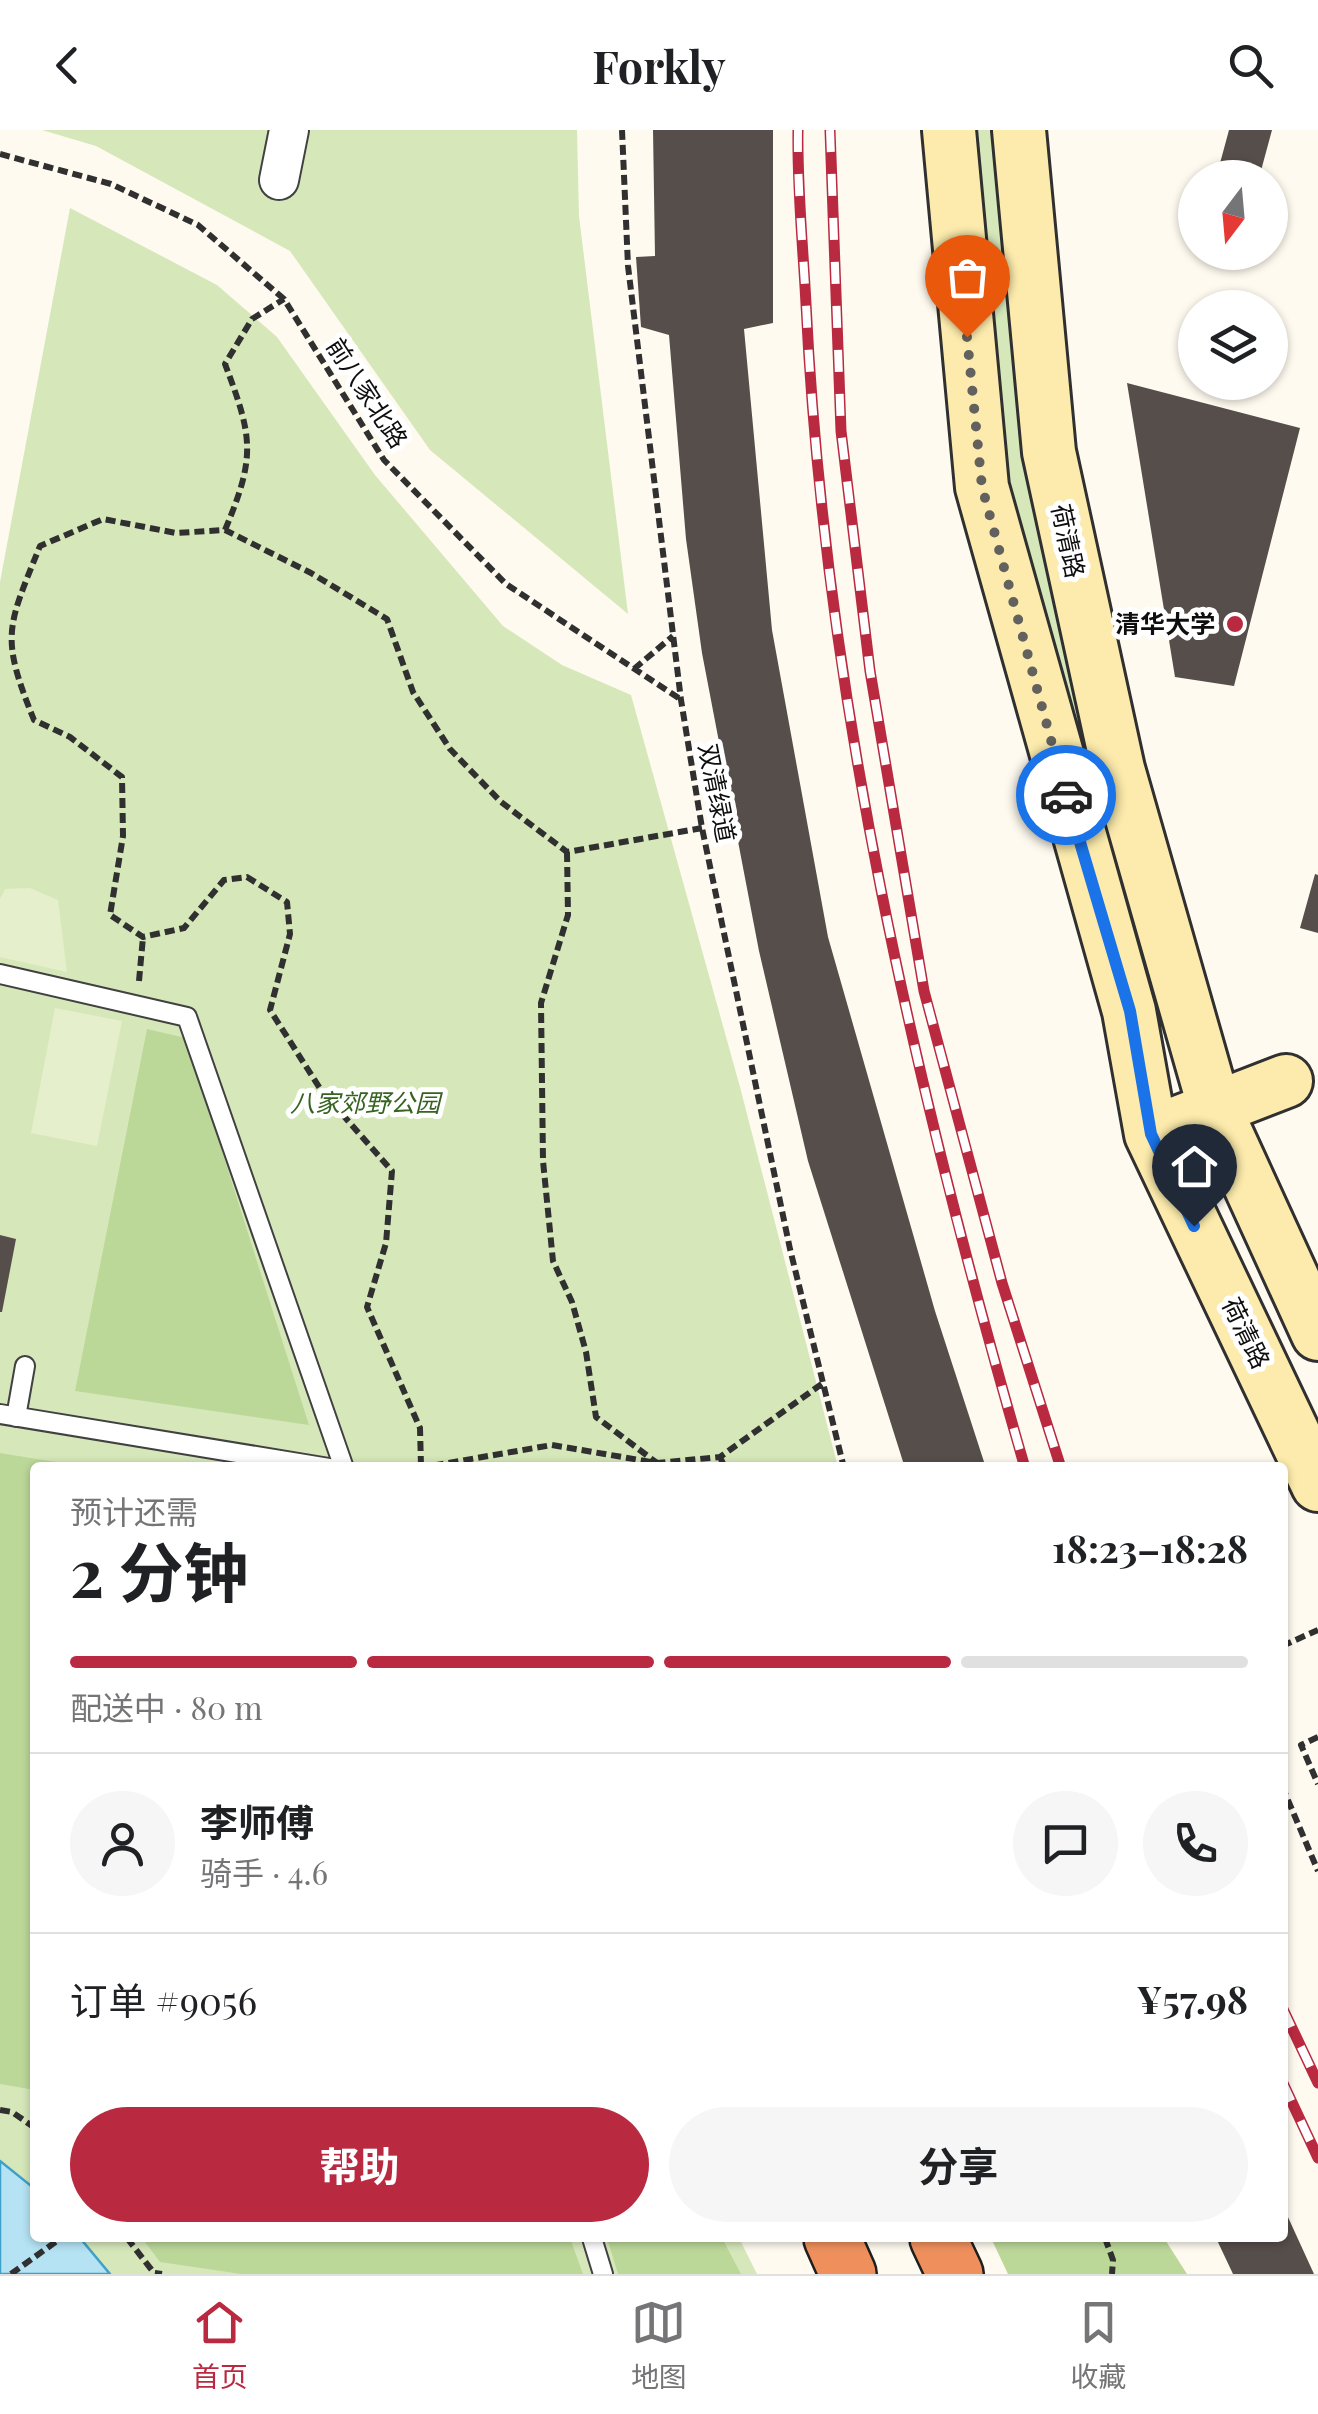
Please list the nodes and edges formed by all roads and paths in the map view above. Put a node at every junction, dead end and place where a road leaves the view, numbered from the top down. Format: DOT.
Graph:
graph roads {
  1 [pos="289,130"];
  2 [pos="622,130"];
  3 [pos="949,130"];
  4 [pos="1019,130"];
  5 [pos="0,154"];
  6 [pos="278,180"];
  7 [pos="284,299"];
  8 [pos="225,530"];
  9 [pos="673,636"];
  10 [pos="634,669"];
  11 [pos="680,700"];
  12 [pos="702,828"];
  13 [pos="566,852"];
  14 [pos="143,937"];
  15 [pos="0,974"];
  16 [pos="134,1004"];
  17 [pos="1302,1084"];
  18 [pos="1214,1109"];
  19 [pos="1151,1134"];
  20 [pos="1318,1334"];
  21 [pos="24,1366"];
  22 [pos="823,1382"];
  23 [pos="8,1415"];
  24 [pos="720,1457"];
  25 [pos="294,1462"];
  26 [pos="342,1462"];
  27 [pos="420,1462"];
  28 [pos="445,1462"];
  29 [pos="646,1462"];
  30 [pos="654,1462"];
  31 [pos="675,1462"];
  32 [pos="722,1462"];
  33 [pos="843,1462"];
  34 [pos="1318,1485"];
  35 [pos="1318,1630"];
  36 [pos="1288,1643"];
  37 [pos="1318,1737"];
  38 [pos="1318,1784"];
  39 [pos="1288,1800"];
  40 [pos="1318,1871"];
  41 [pos="0,2110"];
  42 [pos="30,2125"];
  43 [pos="55,2242"];
  44 [pos="130,2242"];
  45 [pos="593,2242"];
  46 [pos="834,2242"];
  47 [pos="940,2242"];
  48 [pos="1106,2242"];
  49 [pos="11,2274"];
  50 [pos="162,2274"];
  51 [pos="603,2274"];
  52 [pos="848,2274"];
  53 [pos="955,2274"];
  54 [pos="1112,2274"];
  1 -- 6 [label="street"];
  2 -- 9 [label="path, 双清绿道"];
  3 -- 19 [label="main road, 荷清路"];
  4 -- 18 [label="main road, 荷清路"];
  5 -- 7 [label="path, 前八家北路"];
  7 -- 8 [label="path"];
  7 -- 10 [label="path, 前八家北路"];
  8 -- 13 [label="path"];
  8 -- 14 [label="path"];
  9 -- 10 [label="path"];
  9 -- 11 [label="path, 双清绿道"];
  10 -- 11 [label="path, 前八家北路"];
  11 -- 12 [label="path, 双清绿道"];
  12 -- 13 [label="path"];
  12 -- 22 [label="path, 双清绿道"];
  13 -- 30 [label="path"];
  14 -- 16 [label="path"];
  14 -- 27 [label="path"];
  15 -- 16 [label="lane"];
  16 -- 26 [label="lane"];
  17 -- 18 [label="main road"];
  18 -- 19 [label="main road"];
  18 -- 20 [label="main road, 荷清路"];
  19 -- 34 [label="main road, 荷清路"];
  21 -- 23 [label="lane"];
  22 -- 24 [label="path"];
  22 -- 33 [label="path, 双清绿道"];
  23 -- 25 [label="lane"];
  24 -- 31 [label="path"];
  24 -- 32 [label="path"];
  28 -- 29 [label="path"];
  35 -- 36 [label="path"];
  37 -- 38 [label="path"];
  39 -- 40 [label="path"];
  41 -- 42 [label="path"];
  43 -- 49 [label="path"];
  44 -- 50 [label="path"];
  45 -- 51 [label="lane"];
  46 -- 52 [label="highway"];
  47 -- 53 [label="highway"];
  48 -- 54 [label="path"];
}
